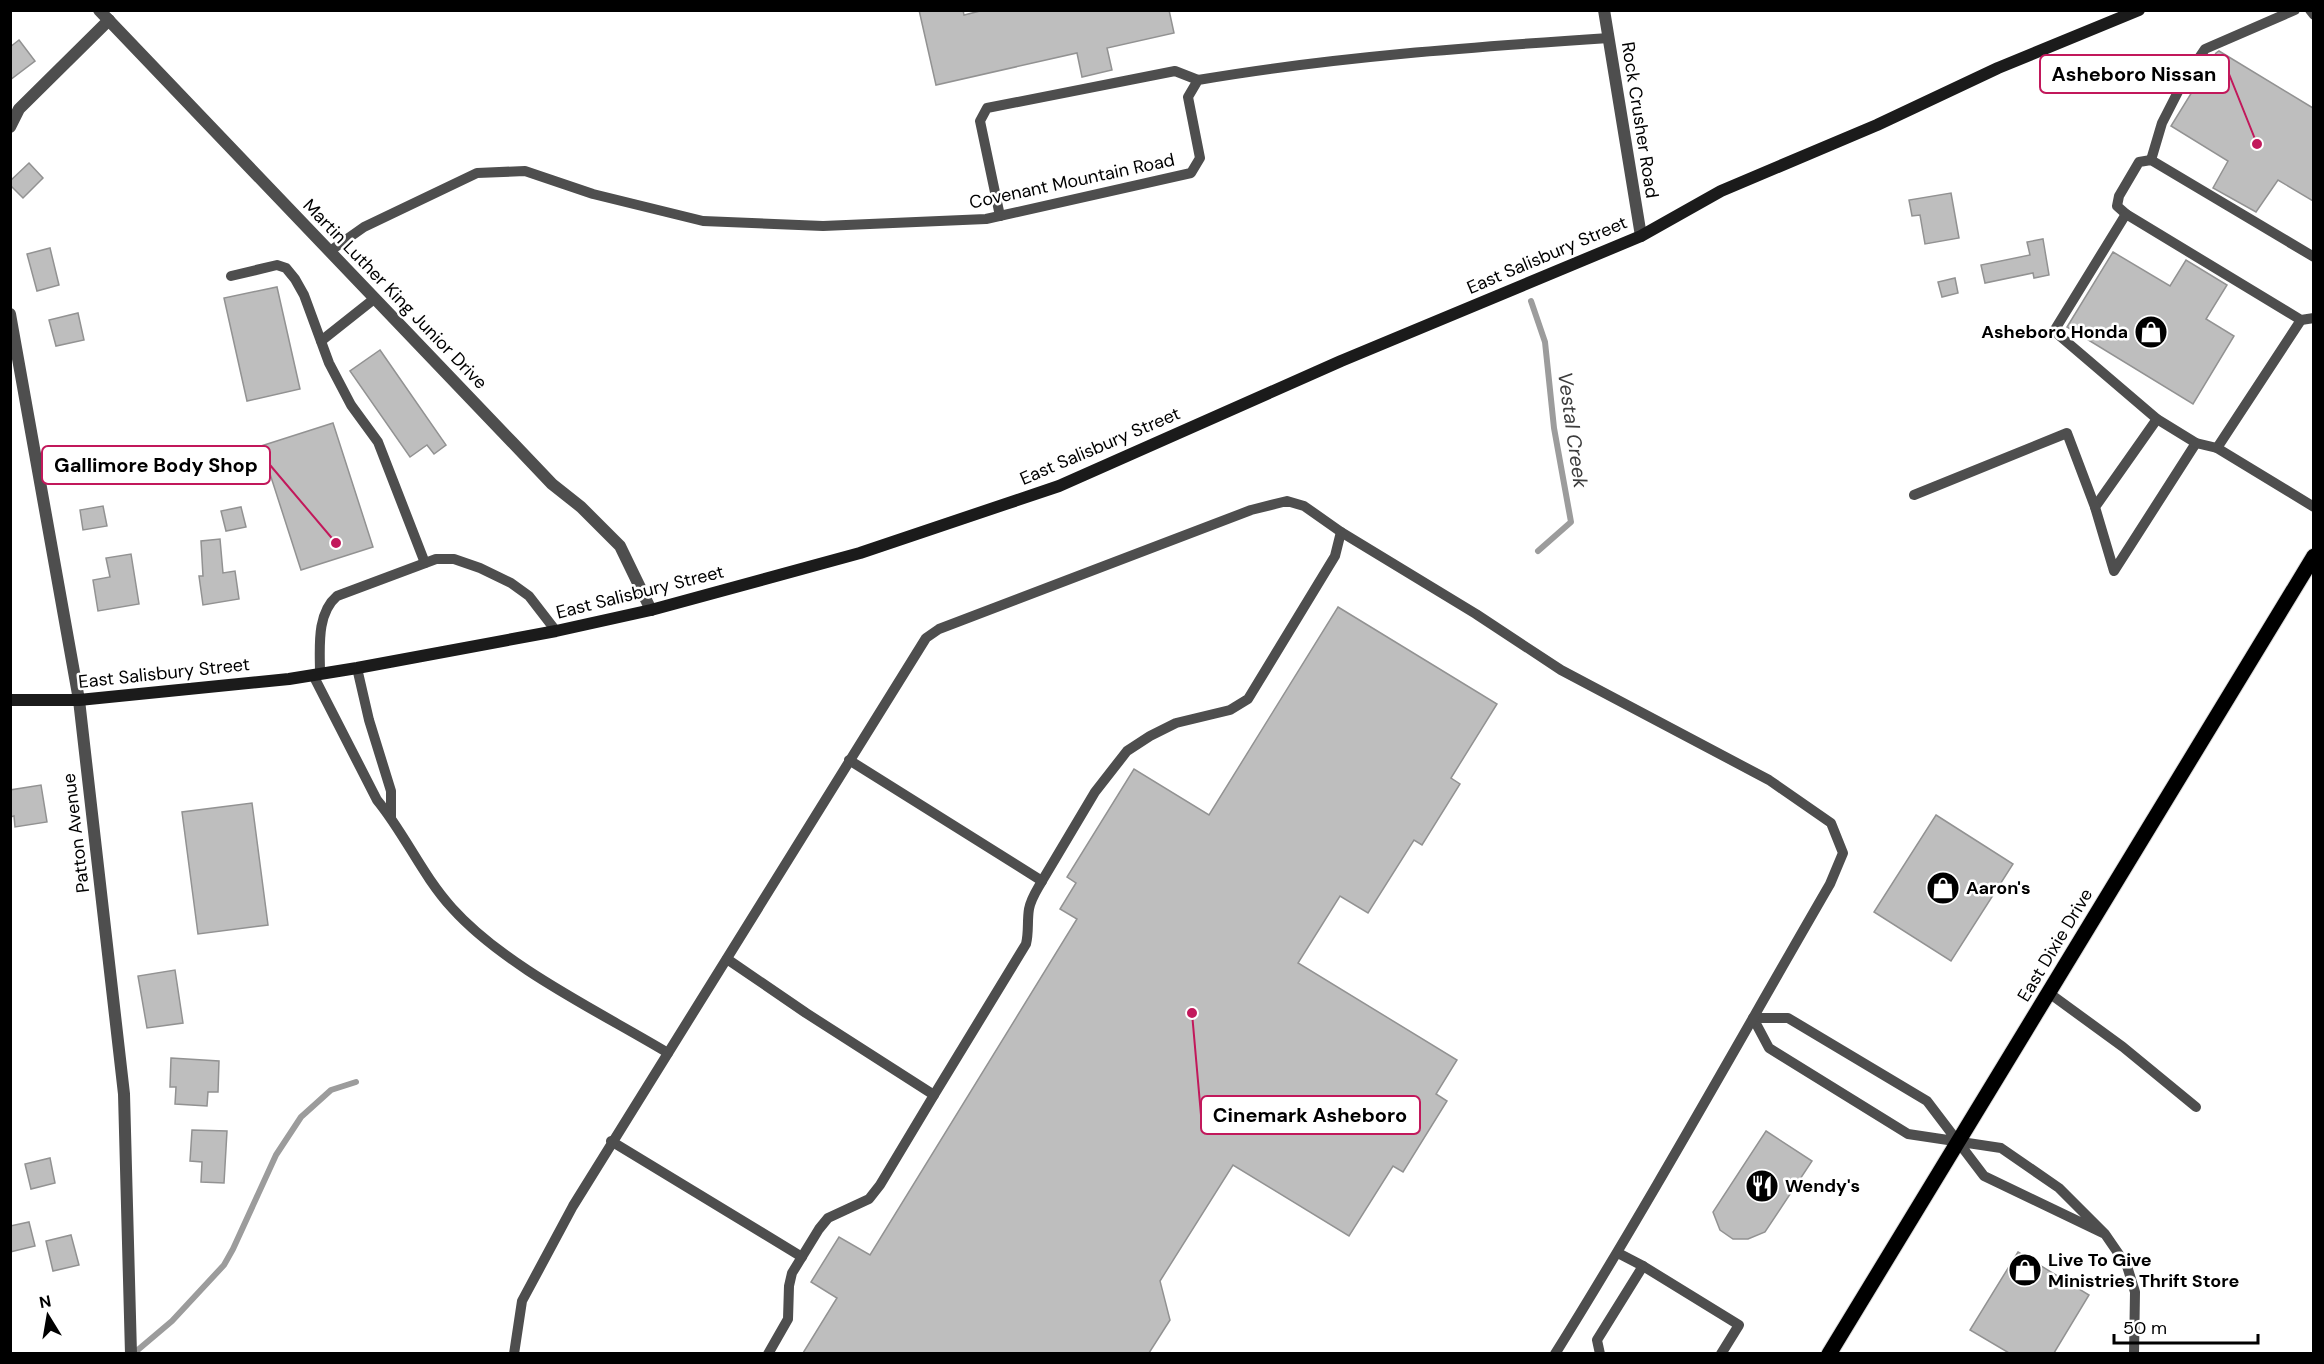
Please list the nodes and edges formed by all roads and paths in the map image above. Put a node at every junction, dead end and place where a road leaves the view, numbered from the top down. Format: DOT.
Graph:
graph roads {
  1 [pos="99,10"];
  2 [pos="1604,10"];
  3 [pos="2139,10"];
  4 [pos="2295,10"];
  5 [pos="2310,10"];
  6 [pos="2313,15"];
  7 [pos="109,20"];
  8 [pos="1609,38"];
  9 [pos="1198,80"];
  10 [pos="10,128"];
  11 [pos="2151,160"];
  12 [pos="2126,213"];
  13 [pos="999,216"];
  14 [pos="1641,236"];
  15 [pos="330,251"];
  16 [pos="2313,257"];
  17 [pos="231,276"];
  18 [pos="374,299"];
  19 [pos="10,314"];
  20 [pos="2313,318"];
  21 [pos="2301,320"];
  22 [pos="321,341"];
  23 [pos="2157,419"];
  24 [pos="2196,443"];
  25 [pos="2217,448"];
  26 [pos="1914,495"];
  27 [pos="2095,507"];
  28 [pos="2313,507"];
  29 [pos="1341,532"];
  30 [pos="2313,556"];
  31 [pos="425,563"];
  32 [pos="651,610"];
  33 [pos="556,631"];
  34 [pos="357,668"];
  35 [pos="316,674"];
  36 [pos="10,700"];
  37 [pos="79,700"];
  38 [pos="849,760"];
  39 [pos="391,817"];
  40 [pos="1042,881"];
  41 [pos="727,959"];
  42 [pos="2049,993"];
  43 [pos="1753,1018"];
  44 [pos="668,1053"];
  45 [pos="934,1095"];
  46 [pos="2196,1107"];
  47 [pos="611,1141"];
  48 [pos="1958,1142"];
  49 [pos="2105,1234"];
  50 [pos="1618,1253"];
  51 [pos="802,1257"];
  52 [pos="1644,1266"];
  53 [pos="1560,1352"];
  54 [pos="131,1353"];
  55 [pos="514,1353"];
  56 [pos="768,1353"];
  57 [pos="1600,1353"];
  58 [pos="1721,1353"];
  59 [pos="1829,1353"];
  60 [pos="2134,1353"];
  1 -- 7 [label="street, Martin Luther King Junior Drive"];
  2 -- 8 [label="street, Rock Crusher Road"];
  3 -- 14 [label="main road, East Salisbury Street"];
  4 -- 11 [label="lane"];
  5 -- 6 [label="lane"];
  7 -- 10 [label="street"];
  7 -- 15 [label="street, Martin Luther King Junior Drive"];
  8 -- 9 [label="lane"];
  8 -- 14 [label="street, Rock Crusher Road"];
  9 -- 13 [label="lane, Covenant Mountain Road"];
  9 -- 13 [label="lane"];
  11 -- 12 [label="lane"];
  11 -- 16 [label="lane"];
  12 -- 21 [label="lane"];
  12 -- 23 [label="lane"];
  13 -- 15 [label="lane, Covenant Mountain Road"];
  14 -- 32 [label="main road, East Salisbury Street"];
  15 -- 18 [label="street, Martin Luther King Junior Drive"];
  17 -- 22 [label="lane"];
  18 -- 22 [label="lane"];
  18 -- 32 [label="street, Martin Luther King Junior Drive"];
  19 -- 37 [label="street, Patton Avenue"];
  20 -- 21 [label="lane"];
  21 -- 25 [label="lane"];
  22 -- 31 [label="lane"];
  23 -- 24 [label="lane"];
  23 -- 27 [label="lane"];
  24 -- 25 [label="lane"];
  24 -- 27 [label="lane"];
  25 -- 28 [label="lane"];
  26 -- 27 [label="lane"];
  29 -- 38 [label="lane"];
  29 -- 40 [label="lane"];
  29 -- 43 [label="lane"];
  30 -- 42 [label="main road, East Dixie Drive"];
  31 -- 33 [label="lane"];
  31 -- 35 [label="lane"];
  32 -- 33 [label="main road, East Salisbury Street"];
  33 -- 34 [label="main road, East Salisbury Street"];
  34 -- 35 [label="main road, East Salisbury Street"];
  34 -- 39 [label="lane"];
  35 -- 37 [label="main road, East Salisbury Street"];
  35 -- 39 [label="lane"];
  36 -- 37 [label="main road, East Salisbury Street"];
  37 -- 54 [label="street, Patton Avenue"];
  38 -- 40 [label="lane"];
  38 -- 41 [label="lane"];
  39 -- 44 [label="lane"];
  40 -- 45 [label="lane"];
  41 -- 44 [label="lane"];
  41 -- 45 [label="lane"];
  42 -- 46 [label="lane"];
  42 -- 48 [label="main road, East Dixie Drive"];
  43 -- 48 [label="lane"];
  43 -- 48 [label="lane"];
  43 -- 50 [label="lane"];
  44 -- 47 [label="lane"];
  45 -- 51 [label="lane"];
  47 -- 51 [label="lane"];
  47 -- 55 [label="lane"];
  48 -- 49 [label="lane"];
  48 -- 49 [label="lane"];
  48 -- 59 [label="main road, East Dixie Drive"];
  49 -- 60 [label="lane"];
  50 -- 52 [label="lane"];
  50 -- 53 [label="lane"];
  51 -- 56 [label="lane"];
  52 -- 57 [label="lane"];
  52 -- 58 [label="lane"];
}
